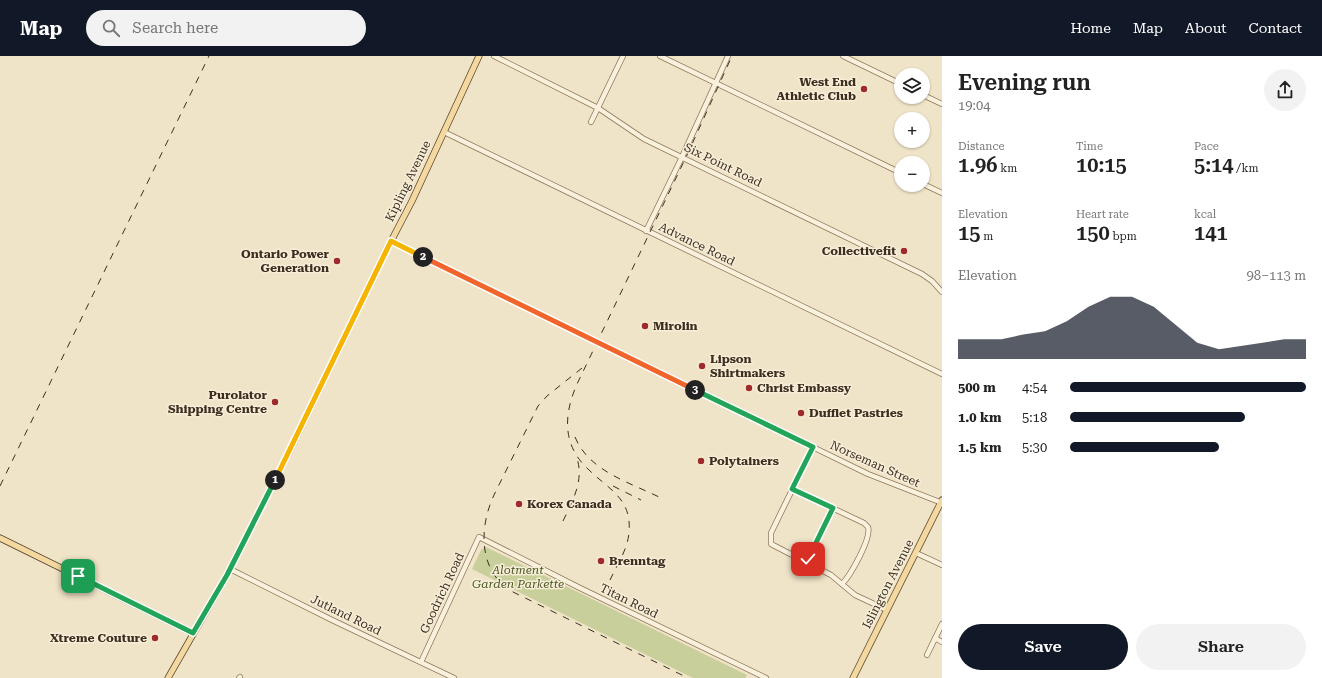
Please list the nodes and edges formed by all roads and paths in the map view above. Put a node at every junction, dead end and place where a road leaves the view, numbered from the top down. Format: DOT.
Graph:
graph roads {
  1 [pos="479,56"];
  2 [pos="494,56"];
  3 [pos="623,56"];
  4 [pos="660,56"];
  5 [pos="728,56"];
  6 [pos="842,56"];
  7 [pos="894,81"];
  8 [pos="715,84"];
  9 [pos="930,98"];
  10 [pos="942,104"];
  11 [pos="598,108"];
  12 [pos="591,122"];
  13 [pos="444,132"];
  14 [pos="682,157"];
  15 [pos="894,170"];
  16 [pos="930,187"];
  17 [pos="942,193"];
  18 [pos="646,231"];
  19 [pos="391,241"];
  20 [pos="942,292"];
  21 [pos="942,374"];
  22 [pos="813,447"];
  23 [pos="792,489"];
  24 [pos="942,502"];
  25 [pos="833,508"];
  26 [pos="0,538"];
  27 [pos="484,540"];
  28 [pos="916,552"];
  29 [pos="806,563"];
  30 [pos="942,565"];
  31 [pos="230,569"];
  32 [pos="842,584"];
  33 [pos="887,610"];
  34 [pos="942,624"];
  35 [pos="193,633"];
  36 [pos="935,638"];
  37 [pos="942,642"];
  38 [pos="927,654"];
  39 [pos="421,662"];
  40 [pos="168,678"];
  41 [pos="454,678"];
  42 [pos="766,678"];
  43 [pos="853,678"];
  1 -- 13 [label="main road, Kipling Avenue"];
  2 -- 11 [label="street, Six Point Road"];
  3 -- 11 [label="street"];
  4 -- 8 [label="street"];
  5 -- 8 [label="street"];
  6 -- 7 [label="street"];
  8 -- 14 [label="street"];
  8 -- 15 [label="street"];
  9 -- 10 [label="street"];
  11 -- 12 [label="street"];
  11 -- 14 [label="street, Six Point Road"];
  13 -- 18 [label="street, Advance Road"];
  13 -- 19 [label="main road, Kipling Avenue"];
  14 -- 18 [label="street"];
  14 -- 20 [label="street, Six Point Road"];
  16 -- 17 [label="street"];
  18 -- 21 [label="street, Advance Road"];
  19 -- 22 [label="street, Norseman Street"];
  19 -- 31 [label="main road, Kipling Avenue"];
  22 -- 23 [label="street"];
  22 -- 24 [label="street, Norseman Street"];
  23 -- 25 [label="street"];
  23 -- 29 [label="street"];
  24 -- 28 [label="main road, Islington Avenue"];
  25 -- 29 [label="street"];
  25 -- 32 [label="street"];
  26 -- 35 [label="main road"];
  27 -- 39 [label="street, Goodrich Road"];
  27 -- 42 [label="street, Titan Road"];
  28 -- 30 [label="street"];
  28 -- 33 [label="main road, Islington Avenue"];
  29 -- 32 [label="street"];
  31 -- 35 [label="main road, Kipling Avenue"];
  31 -- 39 [label="street, Jutland Road"];
  32 -- 33 [label="street"];
  33 -- 43 [label="main road, Islington Avenue"];
  34 -- 36 [label="street"];
  35 -- 40 [label="main road, Kipling Avenue"];
  36 -- 37 [label="street"];
  36 -- 38 [label="street"];
  39 -- 41 [label="street, Jutland Road"];
}
